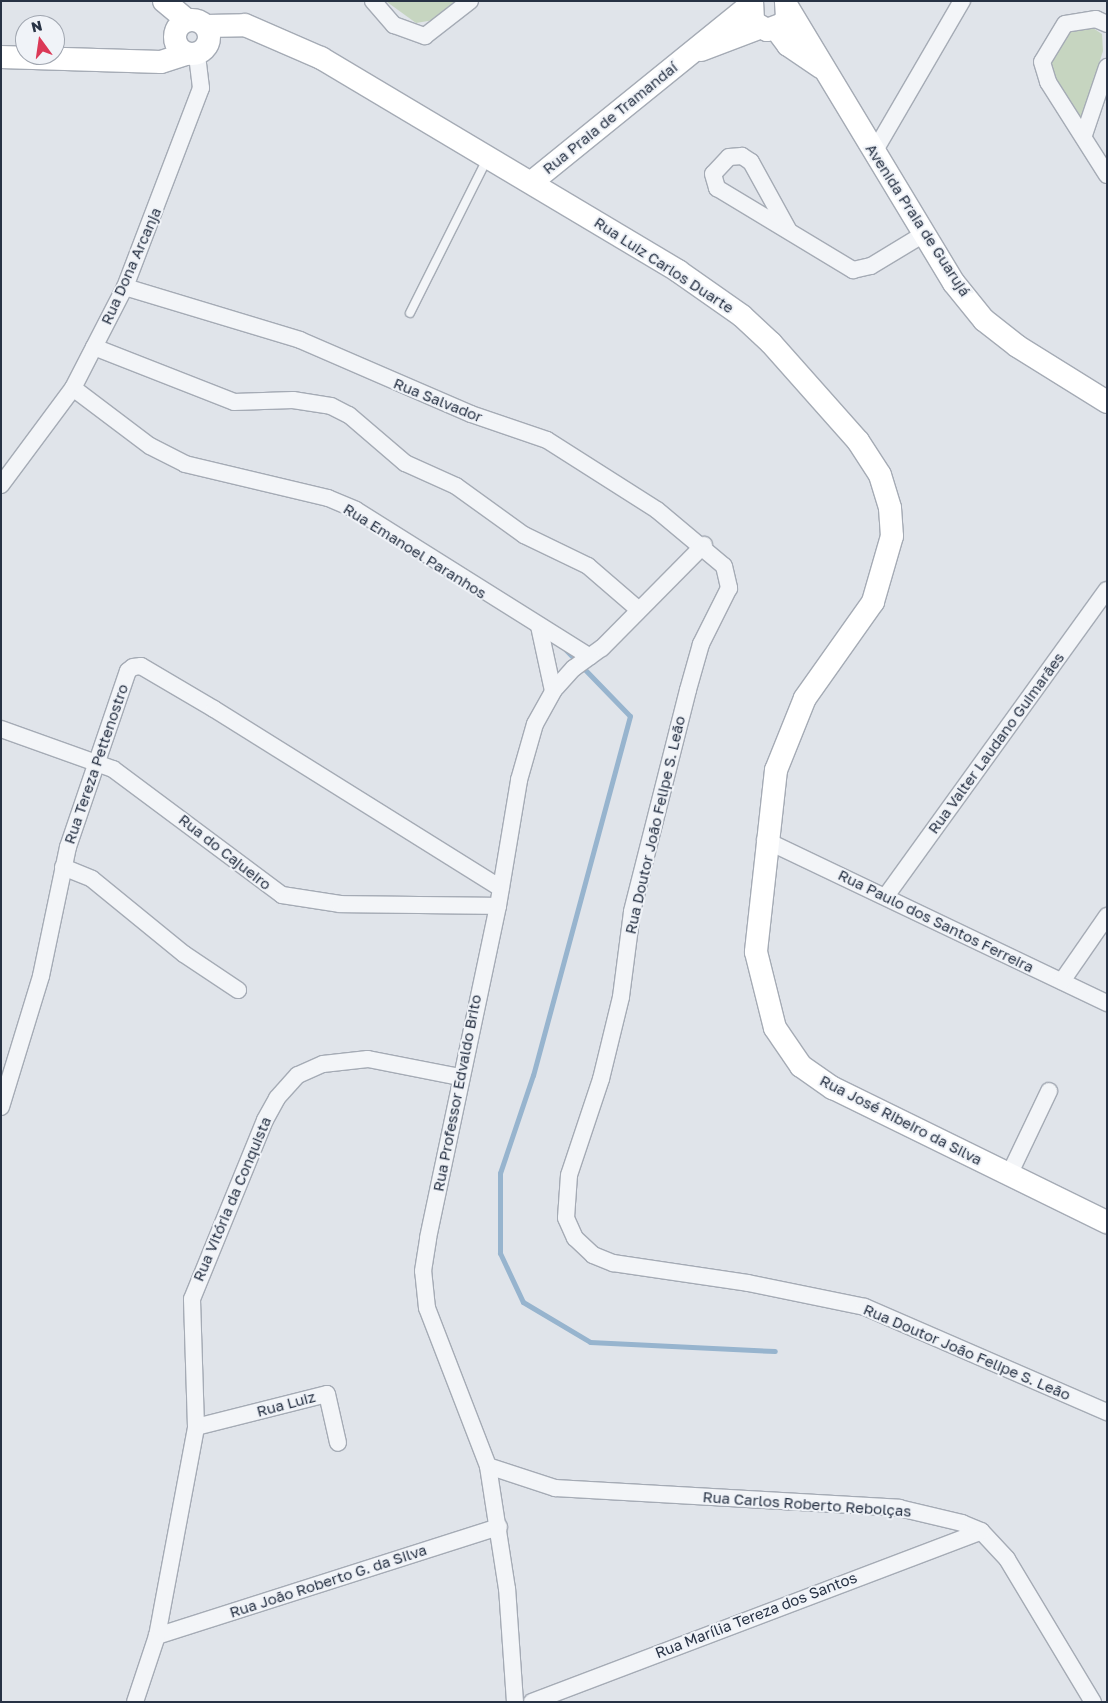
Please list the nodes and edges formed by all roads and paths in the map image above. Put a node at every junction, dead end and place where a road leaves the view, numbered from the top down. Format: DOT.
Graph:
graph roads {
  1 [pos="164,1"];
  2 [pos="373,1"];
  3 [pos="470,1"];
  4 [pos="962,1"];
  5 [pos="751,3"];
  6 [pos="787,5"];
  7 [pos="1107,24"];
  8 [pos="189,27"];
  9 [pos="767,29"];
  10 [pos="192,54"];
  11 [pos="686,56"];
  12 [pos="1,57"];
  13 [pos="136,60"];
  14 [pos="1107,67"];
  15 [pos="824,69"];
  16 [pos="1084,135"];
  17 [pos="874,152"];
  18 [pos="489,155"];
  19 [pos="1107,175"];
  20 [pos="533,181"];
  21 [pos="789,231"];
  22 [pos="924,234"];
  23 [pos="125,287"];
  24 [pos="410,313"];
  25 [pos="94,347"];
  26 [pos="73,388"];
  27 [pos="1105,396"];
  28 [pos="1,485"];
  29 [pos="704,545"];
  30 [pos="724,566"];
  31 [pos="1107,590"];
  32 [pos="639,610"];
  33 [pos="538,626"];
  34 [pos="590,657"];
  35 [pos="553,691"];
  36 [pos="1,729"];
  37 [pos="95,761"];
  38 [pos="765,840"];
  39 [pos="63,867"];
  40 [pos="502,888"];
  41 [pos="886,896"];
  42 [pos="498,906"];
  43 [pos="1107,916"];
  44 [pos="1062,982"];
  45 [pos="238,990"];
  46 [pos="1107,1003"];
  47 [pos="460,1077"];
  48 [pos="1049,1091"];
  49 [pos="1,1107"];
  50 [pos="1009,1175"];
  51 [pos="1107,1222"];
  52 [pos="1107,1412"];
  53 [pos="196,1427"];
  54 [pos="338,1443"];
  55 [pos="488,1466"];
  56 [pos="499,1527"];
  57 [pos="981,1531"];
  58 [pos="157,1636"];
  59 [pos="136,1702"];
  60 [pos="515,1702"];
  61 [pos="532,1702"];
  62 [pos="1093,1702"];
  1 -- 8 [label="street"];
  2 -- 3 [label="street"];
  4 -- 17 [label="street"];
  5 -- 9 [label="street, Avenida Praia de Guarujá"];
  5 -- 11 [label="street, Rua Praia de Tramandaí"];
  6 -- 9 [label="street"];
  6 -- 15 [label="street, Avenida Praia de Guarujá"];
  7 -- 16 [label="street"];
  8 -- 10 [label="street"];
  8 -- 10 [label="street"];
  8 -- 13 [label="street"];
  8 -- 18 [label="street, Rua Luiz Carlos Duarte"];
  9 -- 11 [label="street, Rua Praia de Tramandaí"];
  9 -- 15 [label="street, Avenida Praia de Guarujá"];
  10 -- 13 [label="street"];
  10 -- 23 [label="street, Rua Dona Arcanja"];
  11 -- 20 [label="street, Rua Praia de Tramandaí"];
  12 -- 13 [label="street"];
  14 -- 16 [label="street"];
  15 -- 17 [label="street, Avenida Praia de Guarujá"];
  16 -- 19 [label="street"];
  17 -- 22 [label="street, Avenida Praia de Guarujá"];
  18 -- 20 [label="street, Rua Luiz Carlos Duarte"];
  18 -- 24 [label="lane"];
  20 -- 38 [label="street, Rua Luiz Carlos Duarte"];
  21 -- 21 [label="street"];
  21 -- 22 [label="street"];
  22 -- 27 [label="street, Avenida Praia de Guarujá"];
  23 -- 25 [label="street, Rua Dona Arcanja"];
  23 -- 29 [label="street, Rua Salvador"];
  25 -- 26 [label="street, Rua Dona Arcanja"];
  25 -- 32 [label="street"];
  26 -- 28 [label="street, Rua Dona Arcanja"];
  26 -- 33 [label="street, Rua Emanoel Paranhos"];
  29 -- 30 [label="street, Rua Salvador"];
  29 -- 32 [label="street, Rua Professor Edvaldo Brito"];
  30 -- 52 [label="street, Rua Doutor João Felipe S. Leão"];
  31 -- 41 [label="street, Rua Valter Laudano Guimarães"];
  32 -- 34 [label="street, Rua Professor Edvaldo Brito"];
  33 -- 34 [label="street, Rua Emanoel Paranhos"];
  33 -- 35 [label="street"];
  34 -- 35 [label="street, Rua Professor Edvaldo Brito"];
  35 -- 40 [label="street, Rua Professor Edvaldo Brito"];
  36 -- 37 [label="street, Rua do Cajueiro"];
  37 -- 39 [label="street, Rua Tereza Pettenostro"];
  37 -- 40 [label="street, Rua Tereza Pettenostro"];
  37 -- 42 [label="street, Rua do Cajueiro"];
  38 -- 41 [label="street, Rua Paulo dos Santos Ferreira"];
  38 -- 50 [label="street, Rua José Ribeiro da Silva"];
  39 -- 45 [label="street"];
  39 -- 49 [label="street, Rua Tereza Pettenostro"];
  40 -- 42 [label="street, Rua Professor Edvaldo Brito"];
  41 -- 44 [label="street, Rua Paulo dos Santos Ferreira"];
  42 -- 47 [label="street, Rua Professor Edvaldo Brito"];
  43 -- 44 [label="street"];
  44 -- 46 [label="street, Rua Paulo dos Santos Ferreira"];
  47 -- 53 [label="street, Rua Vitória da Conquista"];
  47 -- 55 [label="street, Rua Professor Edvaldo Brito"];
  48 -- 50 [label="street"];
  50 -- 51 [label="street, Rua José Ribeiro da Silva"];
  53 -- 54 [label="street, Rua Luiz"];
  53 -- 58 [label="street, Rua Vitória da Conquista"];
  55 -- 56 [label="street, Rua Professor Edvaldo Brito"];
  55 -- 57 [label="street, Rua Carlos Roberto Rebolças"];
  56 -- 58 [label="street, Rua João Roberto G. da Silva"];
  56 -- 60 [label="street, Rua Professor Edvaldo Brito"];
  57 -- 61 [label="street, Rua Marília Tereza dos Santos"];
  57 -- 62 [label="street, Rua Carlos Roberto Rebolças"];
  58 -- 59 [label="street, Rua Vitória da Conquista"];
}
